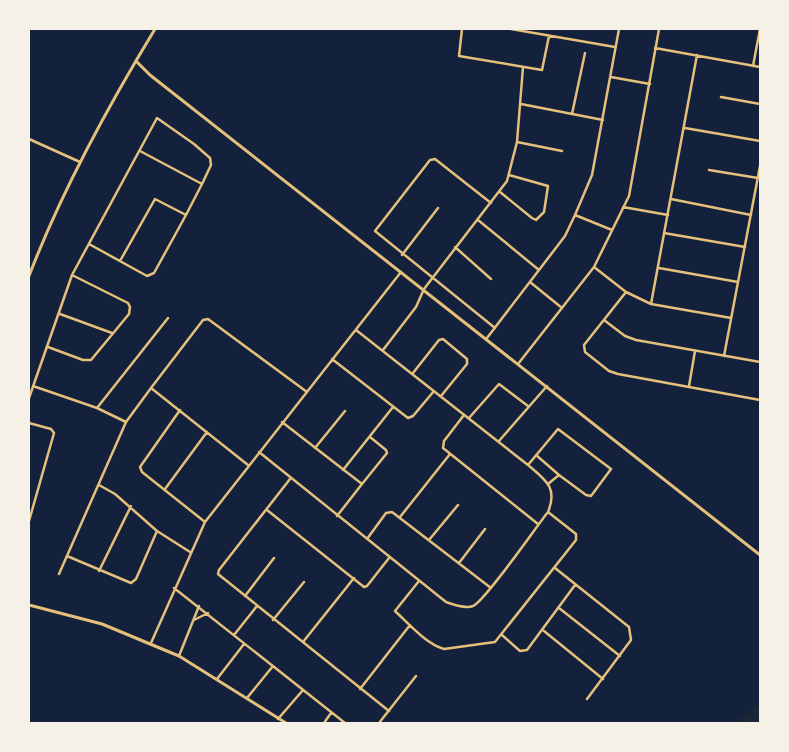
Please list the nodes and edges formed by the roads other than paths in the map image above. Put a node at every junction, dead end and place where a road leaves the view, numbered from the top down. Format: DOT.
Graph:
graph roads {
  1 [pos="155,29"];
  2 [pos="462,29"];
  3 [pos="511,29"];
  4 [pos="536,29"];
  5 [pos="619,29"];
  6 [pos="659,29"];
  7 [pos="760,29"];
  8 [pos="535,33"];
  9 [pos="549,36"];
  10 [pos="616,47"];
  11 [pos="655,48"];
  12 [pos="585,53"];
  13 [pos="697,55"];
  14 [pos="136,61"];
  15 [pos="753,66"];
  16 [pos="523,67"];
  17 [pos="760,67"];
  18 [pos="611,77"];
  19 [pos="650,84"];
  20 [pos="722,97"];
  21 [pos="520,104"];
  22 [pos="760,104"];
  23 [pos="572,114"];
  24 [pos="603,120"];
  25 [pos="685,128"];
  26 [pos="29,139"];
  27 [pos="760,141"];
  28 [pos="517,142"];
  29 [pos="140,151"];
  30 [pos="562,151"];
  31 [pos="81,162"];
  32 [pos="760,166"];
  33 [pos="709,170"];
  34 [pos="509,176"];
  35 [pos="758,178"];
  36 [pos="202,184"];
  37 [pos="500,192"];
  38 [pos="670,199"];
  39 [pos="491,203"];
  40 [pos="623,207"];
  41 [pos="438,208"];
  42 [pos="751,214"];
  43 [pos="186,215"];
  44 [pos="576,215"];
  45 [pos="668,215"];
  46 [pos="478,220"];
  47 [pos="612,230"];
  48 [pos="664,233"];
  49 [pos="89,244"];
  50 [pos="745,247"];
  51 [pos="455,248"];
  52 [pos="402,255"];
  53 [pos="120,261"];
  54 [pos="594,267"];
  55 [pos="658,268"];
  56 [pos="539,270"];
  57 [pos="402,272"];
  58 [pos="72,275"];
  59 [pos="29,276"];
  60 [pos="432,278"];
  61 [pos="491,279"];
  62 [pos="530,282"];
  63 [pos="738,282"];
  64 [pos="424,289"];
  65 [pos="626,292"];
  66 [pos="651,304"];
  67 [pos="562,308"];
  68 [pos="60,314"];
  69 [pos="168,318"];
  70 [pos="731,318"];
  71 [pos="604,320"];
  72 [pos="494,328"];
  73 [pos="356,330"];
  74 [pos="113,333"];
  75 [pos="487,338"];
  76 [pos="48,347"];
  77 [pos="383,350"];
  78 [pos="695,351"];
  79 [pos="724,356"];
  80 [pos="332,359"];
  81 [pos="760,362"];
  82 [pos="518,364"];
  83 [pos="413,373"];
  84 [pos="33,386"];
  85 [pos="547,386"];
  86 [pos="689,387"];
  87 [pos="151,388"];
  88 [pos="434,391"];
  89 [pos="307,392"];
  90 [pos="441,396"];
  91 [pos="29,398"];
  92 [pos="760,400"];
  93 [pos="528,406"];
  94 [pos="393,407"];
  95 [pos="97,408"];
  96 [pos="180,410"];
  97 [pos="345,411"];
  98 [pos="464,415"];
  99 [pos="469,418"];
  100 [pos="126,422"];
  101 [pos="282,422"];
  102 [pos="29,423"];
  103 [pos="207,432"];
  104 [pos="370,437"];
  105 [pos="498,442"];
  106 [pos="315,448"];
  107 [pos="259,452"];
  108 [pos="450,454"];
  109 [pos="536,455"];
  110 [pos="248,465"];
  111 [pos="528,465"];
  112 [pos="343,471"];
  113 [pos="559,475"];
  114 [pos="290,479"];
  115 [pos="362,484"];
  116 [pos="548,484"];
  117 [pos="99,485"];
  118 [pos="164,489"];
  119 [pos="458,505"];
  120 [pos="131,506"];
  121 [pos="266,510"];
  122 [pos="548,512"];
  123 [pos="337,516"];
  124 [pos="400,517"];
  125 [pos="29,521"];
  126 [pos="205,522"];
  127 [pos="538,524"];
  128 [pos="486,529"];
  129 [pos="157,531"];
  130 [pos="367,539"];
  131 [pos="429,540"];
  132 [pos="190,552"];
  133 [pos="67,556"];
  134 [pos="760,556"];
  135 [pos="274,558"];
  136 [pos="389,558"];
  137 [pos="459,563"];
  138 [pos="555,568"];
  139 [pos="99,571"];
  140 [pos="59,574"];
  141 [pos="354,578"];
  142 [pos="419,580"];
  143 [pos="304,582"];
  144 [pos="575,585"];
  145 [pos="174,588"];
  146 [pos="491,588"];
  147 [pos="245,596"];
  148 [pos="29,604"];
  149 [pos="199,606"];
  150 [pos="257,606"];
  151 [pos="560,608"];
  152 [pos="208,614"];
  153 [pos="194,620"];
  154 [pos="273,620"];
  155 [pos="410,625"];
  156 [pos="544,630"];
  157 [pos="234,635"];
  158 [pos="502,635"];
  159 [pos="303,642"];
  160 [pos="151,643"];
  161 [pos="244,644"];
  162 [pos="179,656"];
  163 [pos="620,656"];
  164 [pos="273,666"];
  165 [pos="416,676"];
  166 [pos="217,679"];
  167 [pos="602,679"];
  168 [pos="360,689"];
  169 [pos="303,690"];
  170 [pos="247,698"];
  171 [pos="587,699"];
  172 [pos="389,711"];
  173 [pos="332,713"];
  174 [pos="278,718"];
  175 [pos="286,723"];
  176 [pos="324,723"];
  177 [pos="345,723"];
  178 [pos="379,723"];
  1 -- 14 [label="street"];
  2 -- 16 [label="street"];
  3 -- 8 [label="street"];
  4 -- 8 [label="street"];
  5 -- 10 [label="street"];
  6 -- 11 [label="street"];
  7 -- 15 [label="street"];
  8 -- 9 [label="street"];
  9 -- 10 [label="street"];
  9 -- 16 [label="street"];
  10 -- 18 [label="street"];
  11 -- 13 [label="street"];
  11 -- 19 [label="street"];
  12 -- 23 [label="street"];
  13 -- 15 [label="street"];
  13 -- 25 [label="street"];
  14 -- 31 [label="street"];
  14 -- 57 [label="street"];
  15 -- 17 [label="street"];
  16 -- 21 [label="street"];
  18 -- 19 [label="street"];
  18 -- 24 [label="street"];
  19 -- 40 [label="street"];
  20 -- 22 [label="street"];
  21 -- 23 [label="street"];
  21 -- 28 [label="street"];
  23 -- 24 [label="street"];
  24 -- 44 [label="street"];
  25 -- 27 [label="street"];
  25 -- 38 [label="street"];
  26 -- 31 [label="street"];
  28 -- 30 [label="street"];
  28 -- 34 [label="street"];
  29 -- 36 [label="street"];
  29 -- 36 [label="street"];
  29 -- 49 [label="street"];
  31 -- 59 [label="street"];
  32 -- 35 [label="street"];
  33 -- 35 [label="street"];
  34 -- 37 [label="street"];
  34 -- 37 [label="street"];
  35 -- 42 [label="street"];
  36 -- 43 [label="street"];
  37 -- 39 [label="street"];
  38 -- 42 [label="street"];
  38 -- 45 [label="street"];
  39 -- 46 [label="street"];
  39 -- 52 [label="street"];
  40 -- 45 [label="street"];
  40 -- 47 [label="street"];
  41 -- 52 [label="street"];
  42 -- 50 [label="street"];
  43 -- 53 [label="street"];
  43 -- 53 [label="street"];
  44 -- 47 [label="street"];
  44 -- 56 [label="street"];
  45 -- 48 [label="street"];
  46 -- 51 [label="street"];
  46 -- 56 [label="street"];
  47 -- 54 [label="street"];
  48 -- 50 [label="street"];
  48 -- 55 [label="street"];
  49 -- 53 [label="street"];
  49 -- 58 [label="street"];
  50 -- 63 [label="street"];
  51 -- 60 [label="street"];
  51 -- 61 [label="street"];
  52 -- 60 [label="street"];
  54 -- 65 [label="street"];
  54 -- 67 [label="street"];
  55 -- 63 [label="street"];
  55 -- 66 [label="street"];
  56 -- 62 [label="street"];
  57 -- 64 [label="street"];
  57 -- 73 [label="street"];
  58 -- 68 [label="street"];
  58 -- 74 [label="street"];
  60 -- 64 [label="street"];
  60 -- 72 [label="street"];
  62 -- 67 [label="street"];
  62 -- 72 [label="street"];
  63 -- 70 [label="street"];
  64 -- 75 [label="street"];
  64 -- 77 [label="street"];
  65 -- 66 [label="street"];
  65 -- 71 [label="street"];
  66 -- 70 [label="street"];
  67 -- 82 [label="street"];
  68 -- 74 [label="street"];
  68 -- 76 [label="street"];
  69 -- 95 [label="street"];
  70 -- 79 [label="street"];
  71 -- 78 [label="street"];
  71 -- 86 [label="street"];
  72 -- 75 [label="street"];
  73 -- 77 [label="street"];
  73 -- 80 [label="street"];
  74 -- 76 [label="street"];
  75 -- 82 [label="street"];
  76 -- 84 [label="street"];
  77 -- 83 [label="street"];
  78 -- 79 [label="street"];
  78 -- 86 [label="street"];
  79 -- 81 [label="street"];
  80 -- 89 [label="street"];
  80 -- 94 [label="street"];
  82 -- 85 [label="street"];
  83 -- 88 [label="street"];
  83 -- 90 [label="street"];
  84 -- 91 [label="street"];
  84 -- 95 [label="street"];
  85 -- 93 [label="street"];
  85 -- 134 [label="street"];
  86 -- 92 [label="street"];
  87 -- 89 [label="street"];
  87 -- 96 [label="street"];
  87 -- 100 [label="street"];
  88 -- 90 [label="street"];
  88 -- 94 [label="street"];
  89 -- 101 [label="street"];
  90 -- 98 [label="street"];
  93 -- 99 [label="street"];
  93 -- 105 [label="street"];
  94 -- 104 [label="street"];
  95 -- 100 [label="street"];
  96 -- 103 [label="street"];
  96 -- 118 [label="street"];
  97 -- 106 [label="street"];
  98 -- 99 [label="street"];
  98 -- 108 [label="street"];
  99 -- 105 [label="street"];
  100 -- 117 [label="street"];
  101 -- 106 [label="street"];
  101 -- 107 [label="street"];
  102 -- 125 [label="street"];
  103 -- 110 [label="street"];
  103 -- 118 [label="street"];
  104 -- 112 [label="street"];
  104 -- 115 [label="street"];
  105 -- 111 [label="street"];
  106 -- 112 [label="street"];
  107 -- 110 [label="street"];
  107 -- 114 [label="street"];
  108 -- 124 [label="street"];
  108 -- 127 [label="street"];
  109 -- 111 [label="street"];
  109 -- 113 [label="street"];
  109 -- 113 [label="street"];
  110 -- 126 [label="street"];
  111 -- 116 [label="street"];
  112 -- 115 [label="street"];
  113 -- 116 [label="street"];
  114 -- 121 [label="street"];
  114 -- 123 [label="street"];
  115 -- 123 [label="street"];
  116 -- 122 [label="street"];
  117 -- 120 [label="street"];
  117 -- 133 [label="street"];
  118 -- 126 [label="street"];
  119 -- 131 [label="street"];
  120 -- 129 [label="street"];
  120 -- 139 [label="street"];
  121 -- 141 [label="street"];
  121 -- 147 [label="street"];
  122 -- 127 [label="street"];
  122 -- 138 [label="street"];
  123 -- 130 [label="street"];
  124 -- 130 [label="street"];
  124 -- 131 [label="street"];
  126 -- 132 [label="street"];
  127 -- 146 [label="street"];
  128 -- 137 [label="street"];
  129 -- 132 [label="street"];
  129 -- 139 [label="street"];
  130 -- 136 [label="street"];
  131 -- 137 [label="street"];
  132 -- 145 [label="street"];
  133 -- 139 [label="street"];
  133 -- 140 [label="street"];
  135 -- 147 [label="street"];
  136 -- 141 [label="street"];
  136 -- 142 [label="street"];
  137 -- 146 [label="street"];
  138 -- 144 [label="street"];
  138 -- 158 [label="street"];
  141 -- 159 [label="street"];
  142 -- 146 [label="street"];
  142 -- 155 [label="street"];
  143 -- 154 [label="street"];
  144 -- 151 [label="street"];
  144 -- 163 [label="street"];
  145 -- 149 [label="street"];
  145 -- 160 [label="street"];
  147 -- 150 [label="street"];
  148 -- 160 [label="street"];
  149 -- 152 [label="street"];
  149 -- 153 [label="street"];
  150 -- 154 [label="street"];
  150 -- 157 [label="street"];
  151 -- 156 [label="street"];
  151 -- 163 [label="street"];
  152 -- 153 [label="street"];
  152 -- 157 [label="street"];
  153 -- 162 [label="street"];
  154 -- 159 [label="street"];
  155 -- 158 [label="street"];
  155 -- 168 [label="street"];
  156 -- 158 [label="street"];
  156 -- 167 [label="street"];
  157 -- 161 [label="street"];
  159 -- 168 [label="street"];
  160 -- 162 [label="street"];
  161 -- 164 [label="street"];
  161 -- 166 [label="street"];
  162 -- 166 [label="street"];
  163 -- 167 [label="street"];
  164 -- 169 [label="street"];
  164 -- 170 [label="street"];
  165 -- 172 [label="street"];
  166 -- 170 [label="street"];
  167 -- 171 [label="street"];
  168 -- 172 [label="street"];
  169 -- 173 [label="street"];
  169 -- 174 [label="street"];
  170 -- 174 [label="street"];
  172 -- 178 [label="street"];
  173 -- 176 [label="street"];
  173 -- 177 [label="street"];
  174 -- 175 [label="street"];
}
